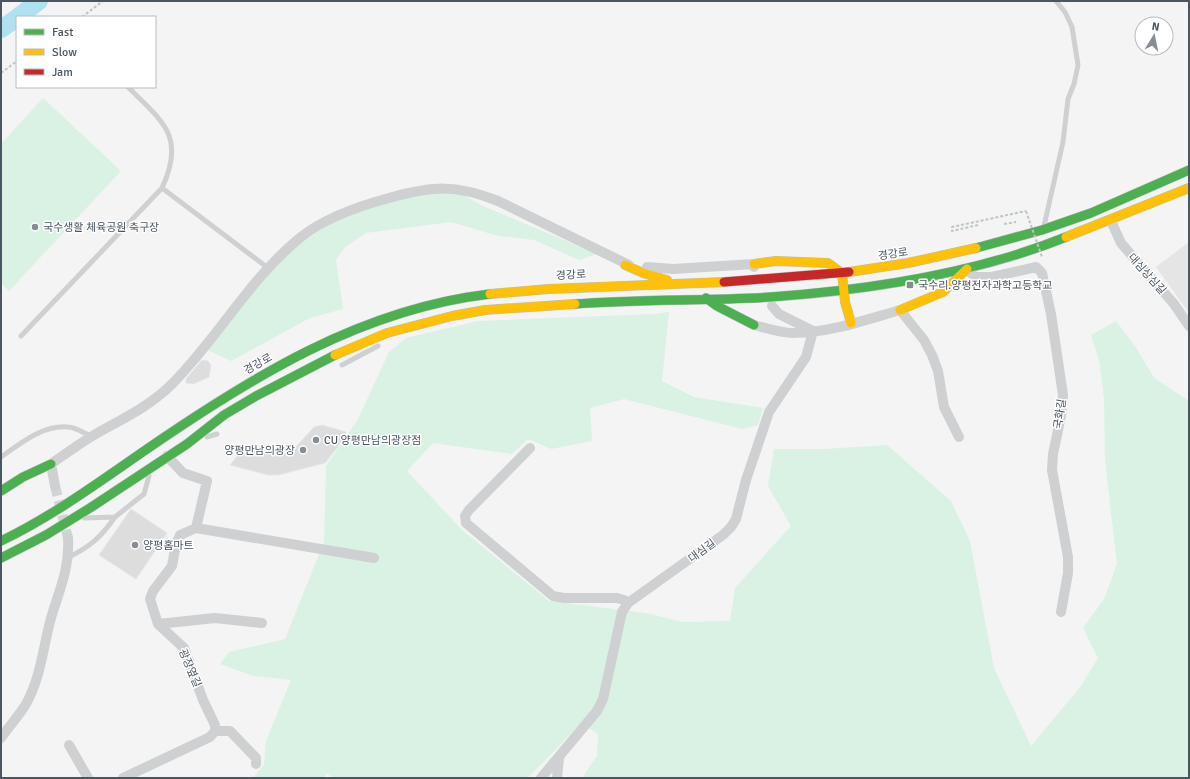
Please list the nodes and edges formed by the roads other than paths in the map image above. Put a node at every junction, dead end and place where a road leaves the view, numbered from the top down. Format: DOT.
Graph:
graph roads {
  1 [pos="1056,1"];
  2 [pos="129,88"];
  3 [pos="1189,170"];
  4 [pos="162,188"];
  5 [pos="1189,188"];
  6 [pos="1110,220"];
  7 [pos="1042,231"];
  8 [pos="625,264"];
  9 [pos="754,265"];
  10 [pos="268,268"];
  11 [pos="967,269"];
  12 [pos="842,273"];
  13 [pos="683,284"];
  14 [pos="844,290"];
  15 [pos="706,298"];
  16 [pos="772,306"];
  17 [pos="900,310"];
  18 [pos="851,323"];
  19 [pos="421,324"];
  20 [pos="754,324"];
  21 [pos="1189,326"];
  22 [pos="813,331"];
  23 [pos="21,336"];
  24 [pos="391,339"];
  25 [pos="385,342"];
  26 [pos="342,365"];
  27 [pos="217,434"];
  28 [pos="92,436"];
  29 [pos="959,437"];
  30 [pos="187,444"];
  31 [pos="530,448"];
  32 [pos="167,456"];
  33 [pos="1,457"];
  34 [pos="51,464"];
  35 [pos="151,467"];
  36 [pos="55,486"];
  37 [pos="1,491"];
  38 [pos="75,517"];
  39 [pos="115,518"];
  40 [pos="196,528"];
  41 [pos="68,538"];
  42 [pos="1,541"];
  43 [pos="69,557"];
  44 [pos="1,558"];
  45 [pos="374,558"];
  46 [pos="628,603"];
  47 [pos="1061,612"];
  48 [pos="262,623"];
  49 [pos="158,624"];
  50 [pos="215,731"];
  51 [pos="1,738"];
  52 [pos="70,745"];
  53 [pos="559,758"];
  54 [pos="256,764"];
  55 [pos="88,778"];
  56 [pos="123,778"];
  57 [pos="541,778"];
  58 [pos="557,778"];
  1 -- 7 [label="lane"];
  2 -- 4 [label="lane"];
  3 -- 7 [label="highway, 경강로"];
  4 -- 10 [label="lane"];
  4 -- 23 [label="lane"];
  5 -- 6 [label="highway"];
  6 -- 11 [label="highway"];
  6 -- 21 [label="street, 대심상심길"];
  7 -- 12 [label="highway, 경강로"];
  8 -- 9 [label="street"];
  8 -- 10 [label="street"];
  8 -- 13 [label="highway"];
  9 -- 12 [label="highway"];
  10 -- 28 [label="street"];
  11 -- 14 [label="highway"];
  11 -- 17 [label="highway"];
  11 -- 47 [label="street, 국화길"];
  12 -- 13 [label="highway, 경강로"];
  12 -- 14 [label="highway"];
  13 -- 42 [label="highway, 경강로"];
  14 -- 15 [label="highway"];
  14 -- 18 [label="highway"];
  15 -- 19 [label="highway"];
  15 -- 20 [label="highway"];
  16 -- 22 [label="street"];
  17 -- 18 [label="street"];
  17 -- 29 [label="street"];
  18 -- 22 [label="street"];
  19 -- 24 [label="lane"];
  19 -- 30 [label="highway"];
  20 -- 22 [label="street"];
  22 -- 46 [label="street, 대심길"];
  25 -- 26 [label="lane"];
  27 -- 30 [label="lane"];
  28 -- 33 [label="lane"];
  28 -- 34 [label="street"];
  30 -- 32 [label="highway"];
  31 -- 46 [label="street"];
  32 -- 35 [label="highway"];
  32 -- 40 [label="street"];
  34 -- 36 [label="street"];
  34 -- 37 [label="highway"];
  35 -- 38 [label="highway"];
  35 -- 39 [label="lane"];
  38 -- 39 [label="lane"];
  38 -- 44 [label="highway"];
  39 -- 43 [label="lane"];
  40 -- 45 [label="street"];
  40 -- 49 [label="street, 광장옆길"];
  41 -- 43 [label="street"];
  43 -- 51 [label="street"];
  46 -- 53 [label="street"];
  48 -- 49 [label="street"];
  49 -- 50 [label="street, 광장옆길"];
  50 -- 54 [label="street"];
  50 -- 56 [label="street"];
  52 -- 55 [label="street"];
  53 -- 57 [label="street"];
  53 -- 58 [label="street"];
}
